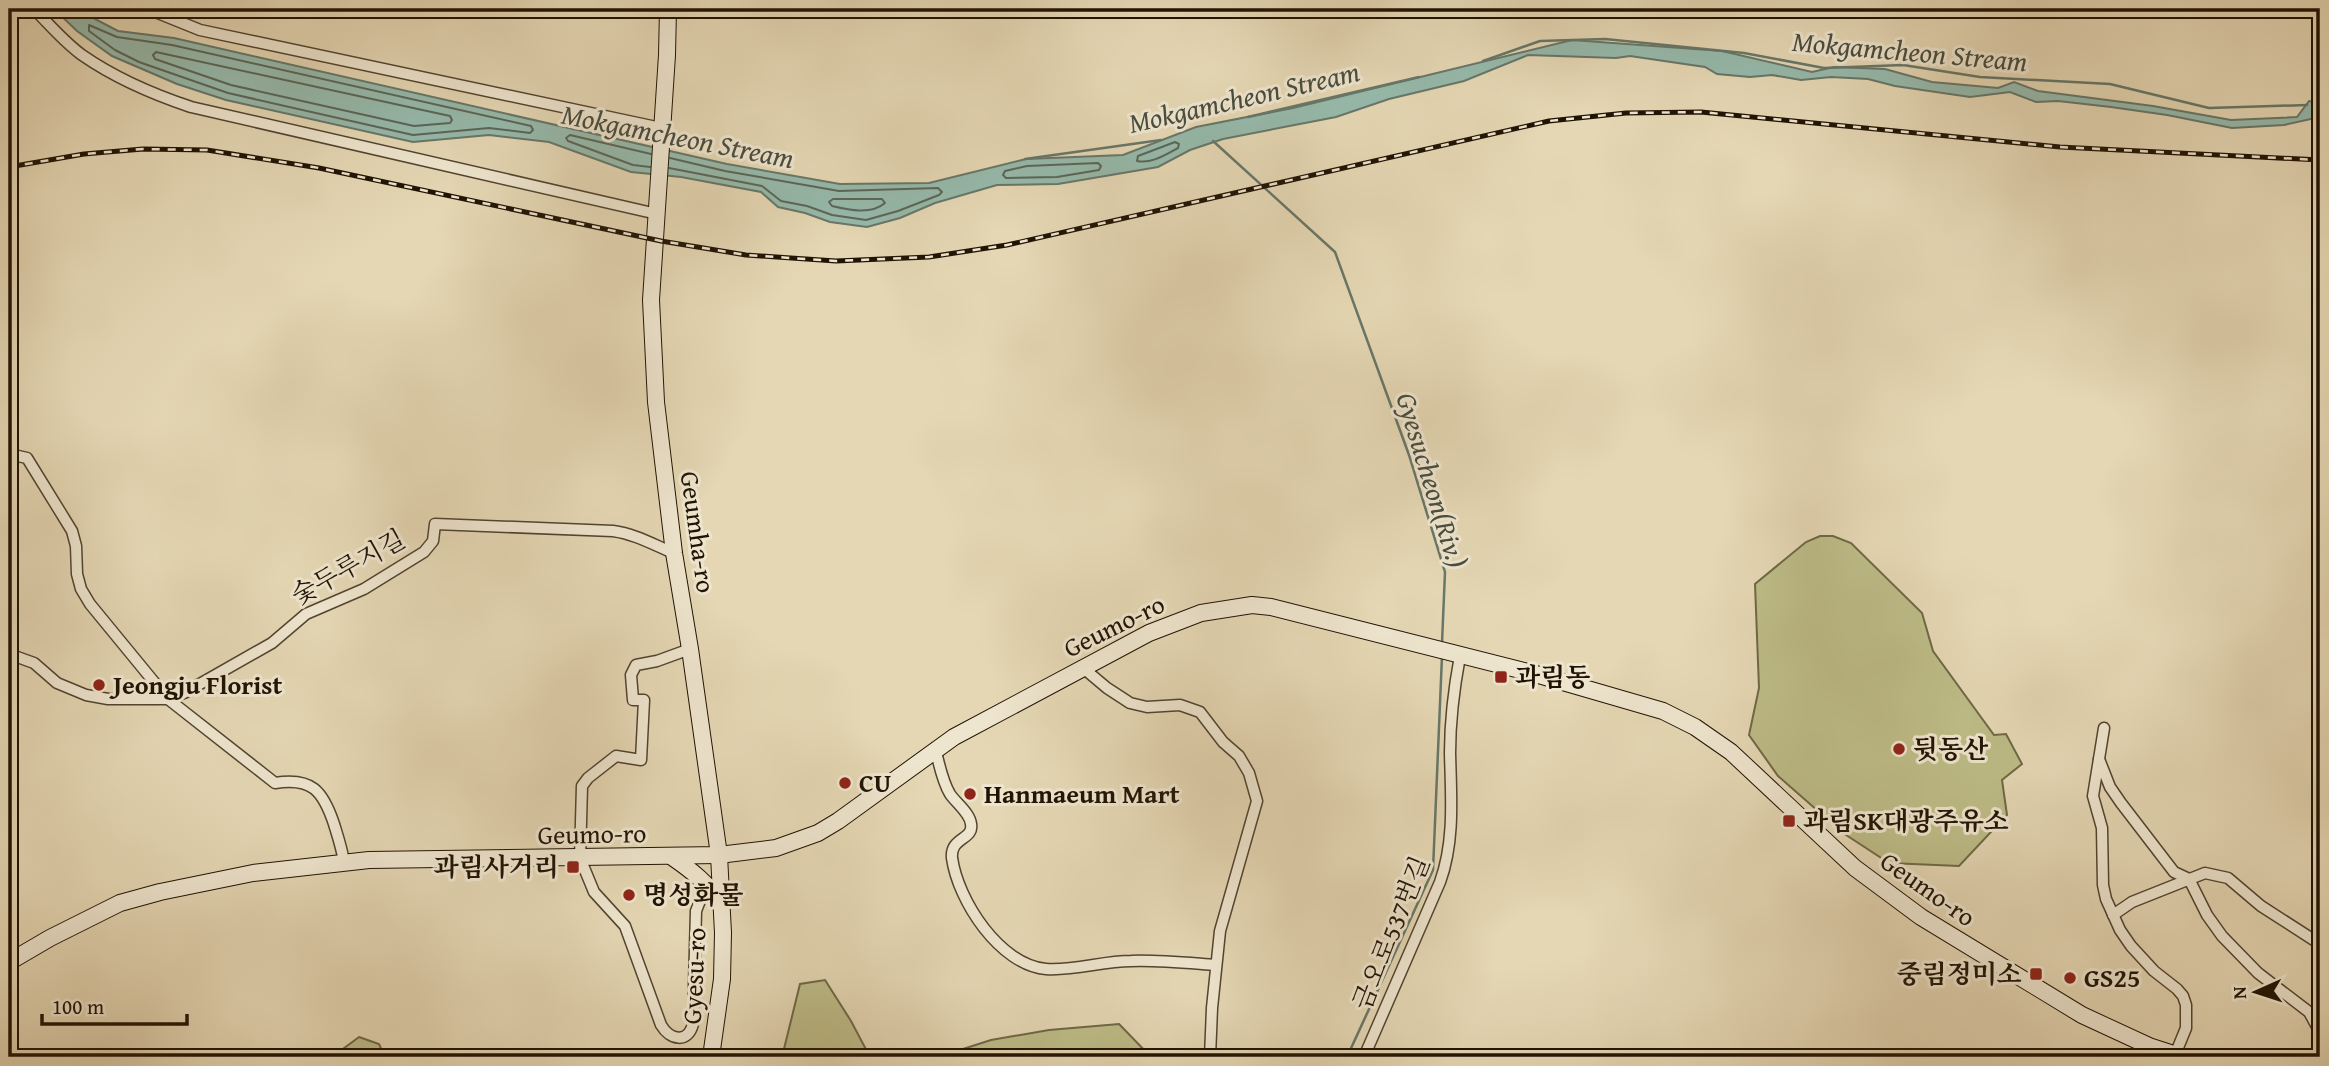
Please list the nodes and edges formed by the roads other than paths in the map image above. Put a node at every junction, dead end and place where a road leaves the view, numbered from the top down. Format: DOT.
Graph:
graph roads {
  1 [pos="34,9"];
  2 [pos="148,9"];
  3 [pos="668,9"];
  4 [pos="661,128"];
  5 [pos="657,214"];
  6 [pos="9,454"];
  7 [pos="674,552"];
  8 [pos="690,649"];
  9 [pos="9,654"];
  10 [pos="1457,655"];
  11 [pos="1082,667"];
  12 [pos="168,699"];
  13 [pos="2104,728"];
  14 [pos="935,748"];
  15 [pos="2099,759"];
  16 [pos="719,855"];
  17 [pos="672,857"];
  18 [pos="580,858"];
  19 [pos="344,862"];
  20 [pos="2189,879"];
  21 [pos="706,885"];
  22 [pos="721,904"];
  23 [pos="2113,915"];
  24 [pos="2320,944"];
  25 [pos="9,962"];
  26 [pos="1216,965"];
  27 [pos="2320,1032"];
  28 [pos="2179,1056"];
  29 [pos="711,1057"];
  30 [pos="1210,1057"];
  31 [pos="1364,1057"];
  1 -- 5 [label="street"];
  2 -- 4 [label="street"];
  3 -- 4 [label="main road"];
  4 -- 5 [label="main road, Geumha-ro"];
  5 -- 7 [label="main road, Geumha-ro"];
  6 -- 12 [label="street"];
  7 -- 8 [label="main road, Geumha-ro"];
  7 -- 12 [label="street, 숯두루지길"];
  8 -- 16 [label="main road, Geumha-ro"];
  8 -- 18 [label="street"];
  9 -- 12 [label="street"];
  10 -- 11 [label="main road, Geumo-ro"];
  10 -- 28 [label="main road, Geumo-ro"];
  10 -- 31 [label="street, 금오로537번길"];
  11 -- 14 [label="main road, Geumo-ro"];
  11 -- 26 [label="street"];
  12 -- 19 [label="street"];
  13 -- 15 [label="street"];
  14 -- 16 [label="main road, Geumo-ro"];
  14 -- 26 [label="street"];
  15 -- 20 [label="street"];
  15 -- 23 [label="street"];
  16 -- 17 [label="main road, Geumo-ro"];
  16 -- 22 [label="main road, Gyesu-ro"];
  17 -- 18 [label="main road, Geumo-ro"];
  17 -- 21 [label="main road"];
  18 -- 19 [label="main road, Geumo-ro"];
  18 -- 21 [label="street"];
  19 -- 25 [label="main road, Geumo-ro"];
  20 -- 23 [label="street"];
  20 -- 24 [label="street"];
  20 -- 27 [label="street"];
  21 -- 22 [label="main road"];
  22 -- 29 [label="main road, Gyesu-ro"];
  23 -- 28 [label="street"];
  26 -- 30 [label="street"];
}
